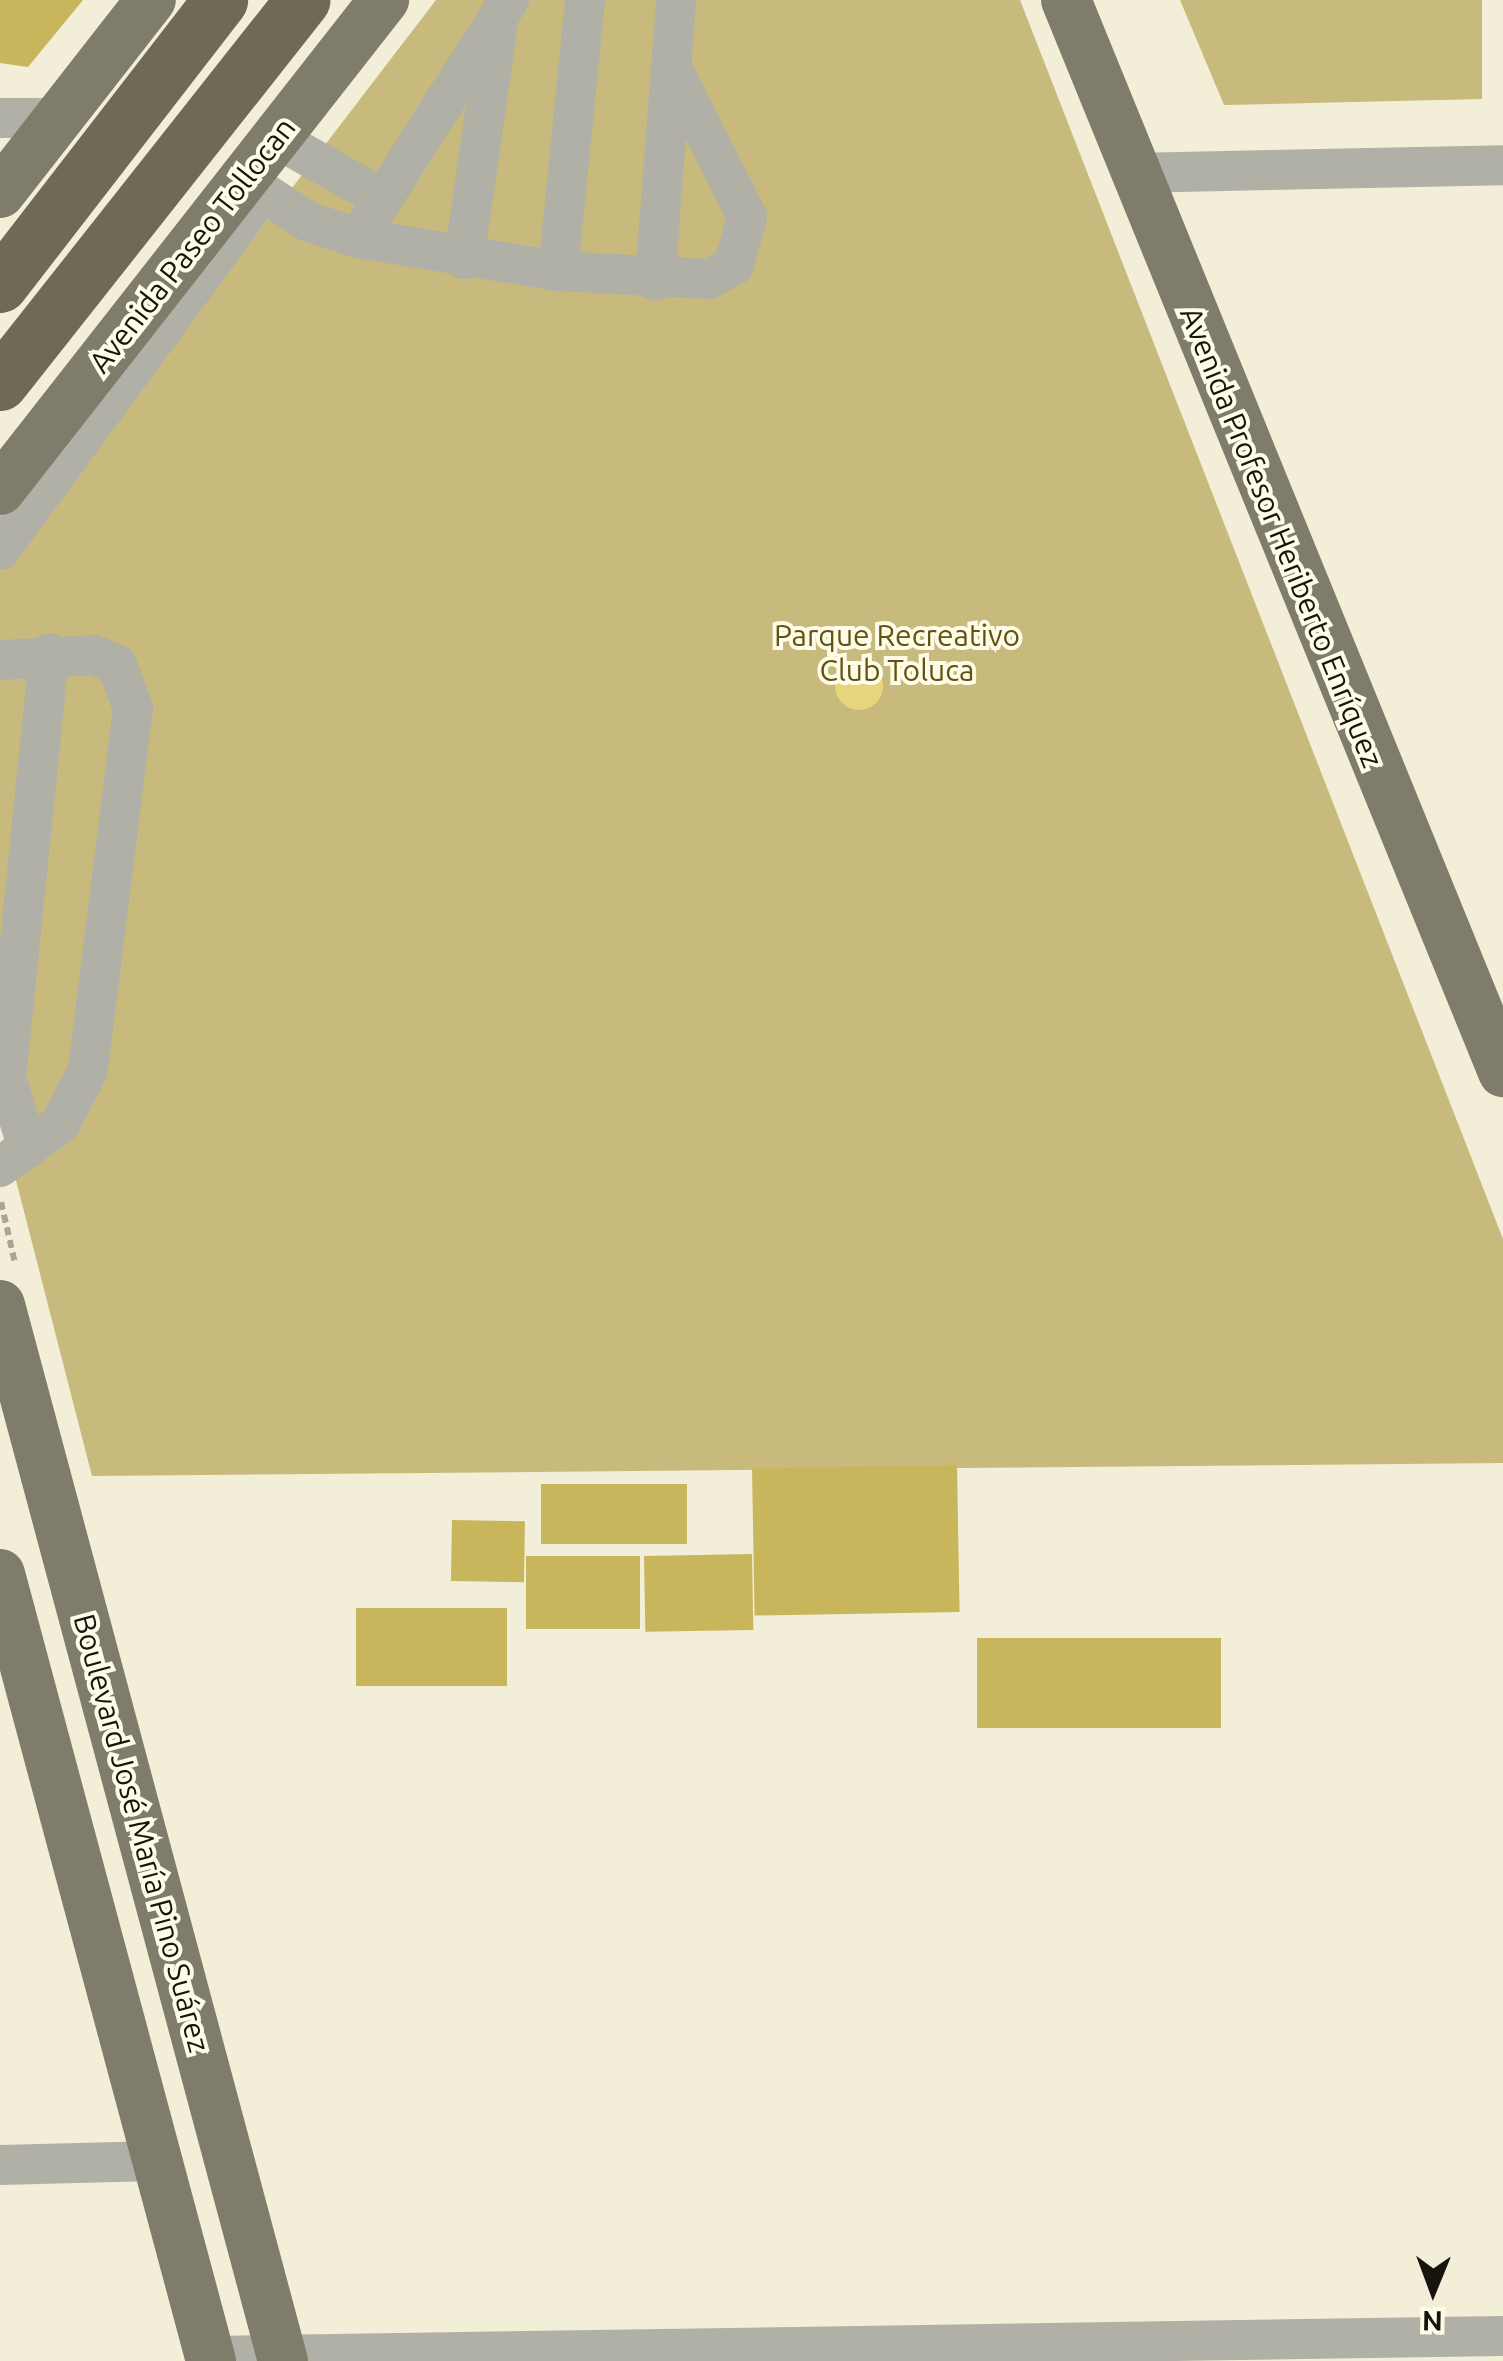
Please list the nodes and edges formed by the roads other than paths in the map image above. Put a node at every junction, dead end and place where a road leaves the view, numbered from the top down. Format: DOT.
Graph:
graph roads {
  1 [pos="151,0"];
  2 [pos="220,0"];
  3 [pos="302,0"];
  4 [pos="384,0"];
  5 [pos="585,0"];
  6 [pos="676,0"];
  7 [pos="1066,0"];
  8 [pos="504,7"];
  9 [pos="673,69"];
  10 [pos="0,118"];
  11 [pos="60,118"];
  12 [pos="276,138"];
  13 [pos="1503,165"];
  14 [pos="1132,173"];
  15 [pos="253,186"];
  16 [pos="0,193"];
  17 [pos="382,198"];
  18 [pos="358,238"];
  19 [pos="464,259"];
  20 [pos="558,271"];
  21 [pos="654,281"];
  22 [pos="0,285"];
  23 [pos="0,383"];
  24 [pos="0,490"];
  25 [pos="0,550"];
  26 [pos="49,653"];
  27 [pos="0,660"];
  28 [pos="1502,1065"];
  29 [pos="2,1074"];
  30 [pos="14,1158"];
  31 [pos="0,1305"];
  32 [pos="0,1574"];
  33 [pos="156,2161"];
  34 [pos="0,2165"];
  35 [pos="1490,2344"];
  36 [pos="282,2357"];
  37 [pos="210,2358"];
  1 -- 11 [label="main road"];
  2 -- 22 [label="highway"];
  3 -- 23 [label="highway"];
  4 -- 12 [label="main road, Avenida Paseo Tollocan"];
  5 -- 20 [label="street"];
  6 -- 9 [label="street"];
  7 -- 14 [label="main road, Avenida Profesor Heriberto Enríquez"];
  8 -- 17 [label="street"];
  8 -- 19 [label="street"];
  9 -- 21 [label="street"];
  9 -- 21 [label="street"];
  10 -- 11 [label="street"];
  11 -- 16 [label="main road"];
  12 -- 15 [label="main road, Avenida Paseo Tollocan"];
  12 -- 17 [label="street"];
  13 -- 14 [label="street"];
  14 -- 28 [label="main road, Avenida Profesor Heriberto Enríquez"];
  15 -- 18 [label="street"];
  15 -- 24 [label="main road, Avenida Paseo Tollocan"];
  15 -- 25 [label="street"];
  17 -- 18 [label="street"];
  18 -- 19 [label="street"];
  19 -- 20 [label="street"];
  20 -- 21 [label="street"];
  26 -- 27 [label="street"];
  26 -- 29 [label="street"];
  26 -- 30 [label="street"];
  29 -- 30 [label="street"];
  31 -- 36 [label="main road, Boulevard José María Pino Suárez"];
  32 -- 33 [label="main road"];
  33 -- 34 [label="street"];
  33 -- 37 [label="main road"];
  35 -- 36 [label="street"];
  36 -- 37 [label="street"];
}
